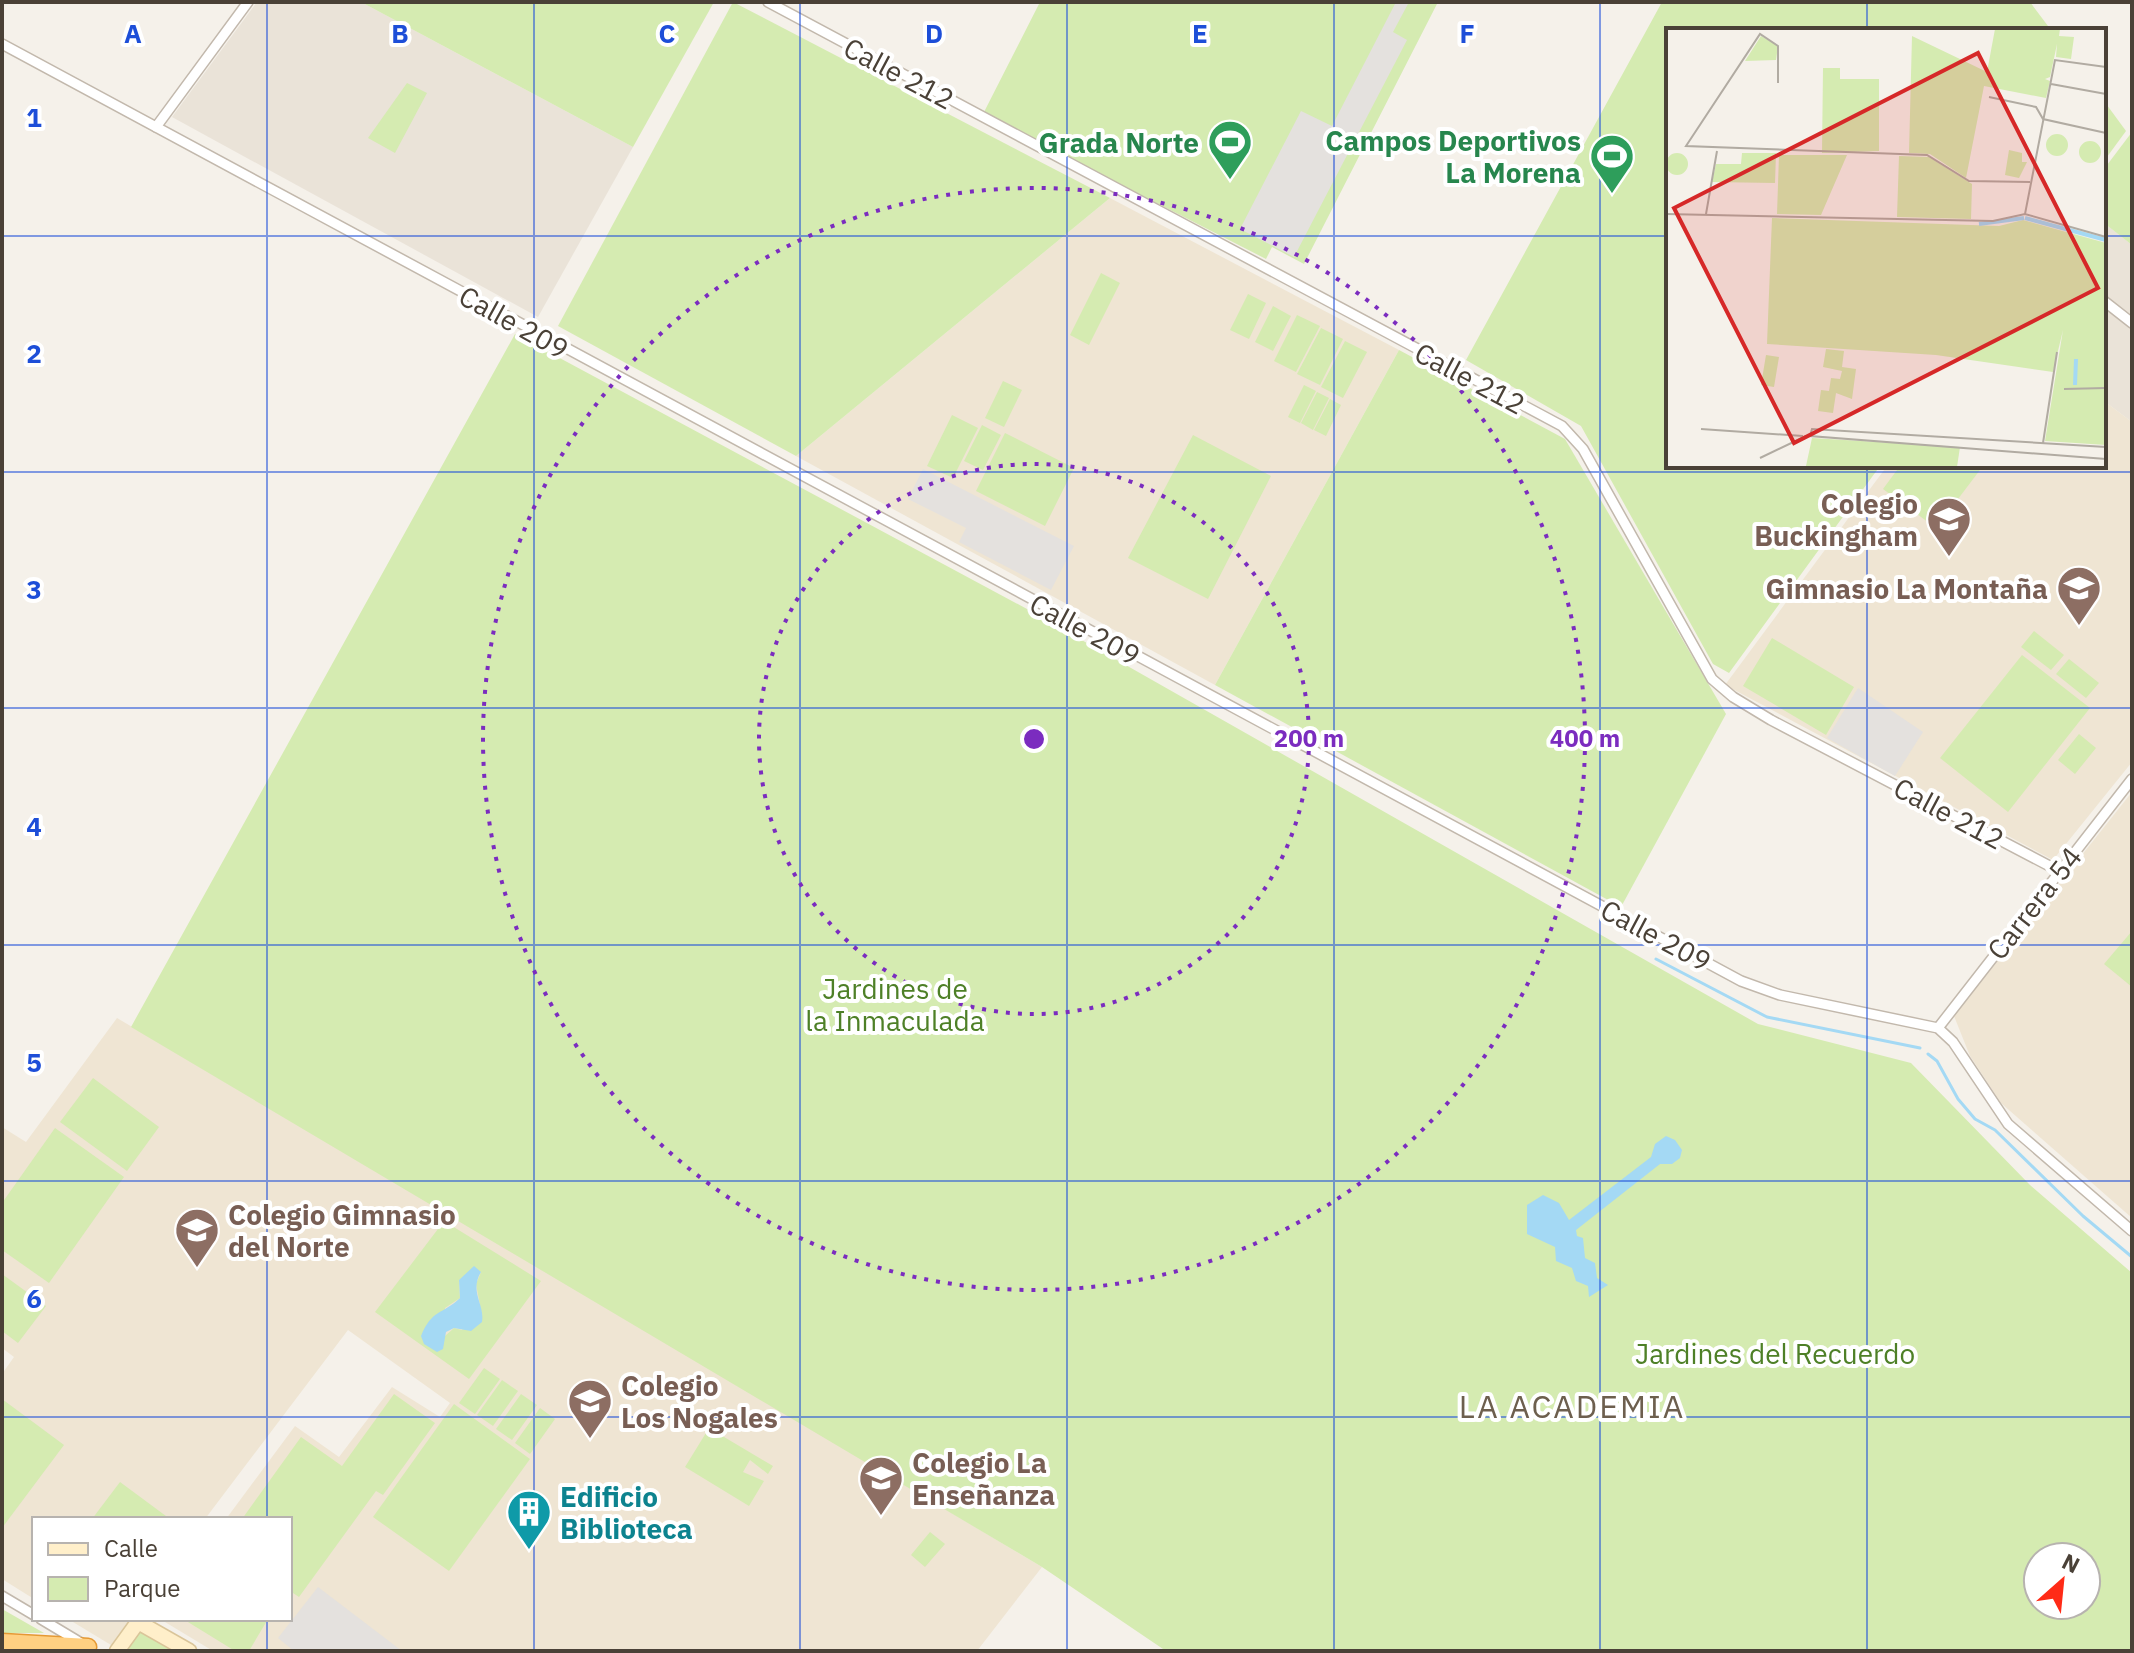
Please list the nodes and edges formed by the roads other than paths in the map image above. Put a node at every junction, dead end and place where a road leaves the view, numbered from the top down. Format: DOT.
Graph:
graph roads {
  1 [pos="248,2"];
  2 [pos="768,2"];
  3 [pos="2,44"];
  4 [pos="156,127"];
  5 [pos="2106,303"];
  6 [pos="2132,323"];
  7 [pos="2132,779"];
  8 [pos="2059,871"];
  9 [pos="1938,1028"];
  10 [pos="2132,1231"];
  11 [pos="2,1596"];
  12 [pos="32,1614"];
  13 [pos="44,1621"];
  14 [pos="2,1642"];
  15 [pos="91,1649"];
  16 [pos="117,1651"];
  17 [pos="189,1651"];
  1 -- 4 [label="street"];
  2 -- 8 [label="street, Calle 212"];
  3 -- 4 [label="street, Calle 209"];
  4 -- 9 [label="street, Calle 209"];
  5 -- 6 [label="street"];
  7 -- 8 [label="street, Carrera 54"];
  8 -- 9 [label="street, Carrera 54"];
  9 -- 10 [label="street"];
  11 -- 12 [label="street"];
  13 -- 15 [label="street"];
  14 -- 15 [label="highway"];
  16 -- 17 [label="main road"];
}
